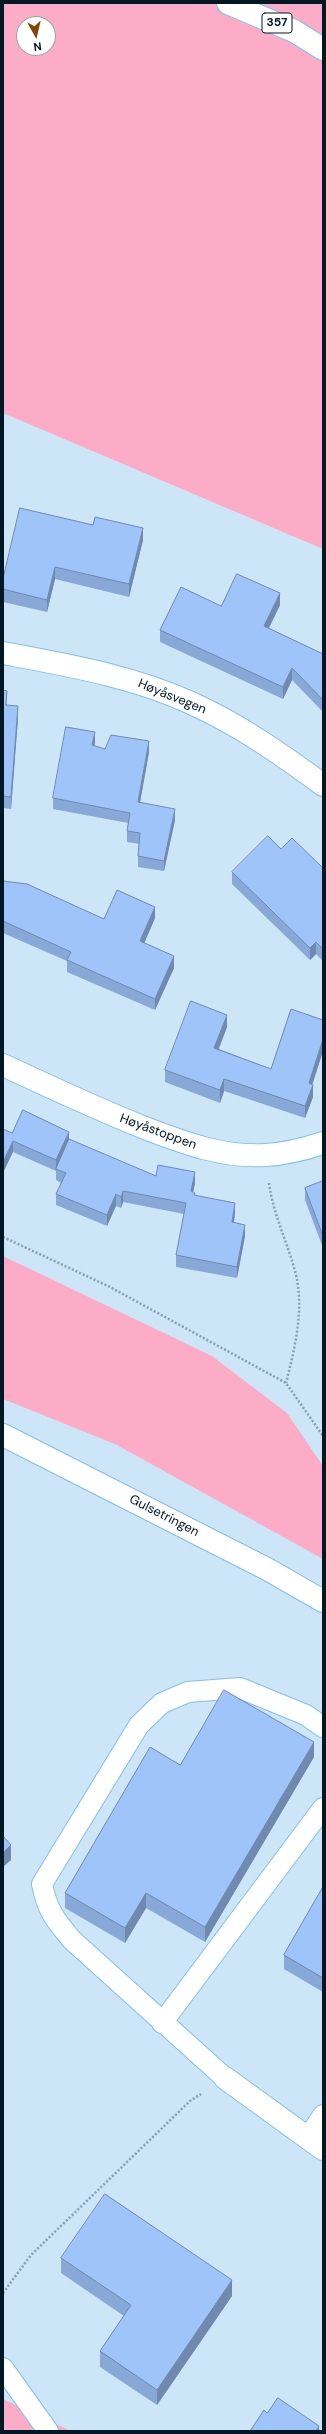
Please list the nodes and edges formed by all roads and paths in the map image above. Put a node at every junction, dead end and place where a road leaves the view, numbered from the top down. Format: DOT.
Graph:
graph roads {
  1 [pos="228,3"];
  2 [pos="323,49"];
  3 [pos="3,653"];
  4 [pos="323,784"];
  5 [pos="3,1065"];
  6 [pos="323,1143"];
  7 [pos="266,1155"];
  8 [pos="3,1237"];
  9 [pos="286,1383"];
  10 [pos="3,1435"];
  11 [pos="323,1436"];
  12 [pos="323,1601"];
  13 [pos="323,1727"];
  14 [pos="323,1808"];
  15 [pos="162,2023"];
  16 [pos="225,2078"];
  17 [pos="323,2115"];
  18 [pos="315,2144"];
  19 [pos="3,2293"];
  20 [pos="3,2368"];
  21 [pos="48,2431"];
  1 -- 2 [label="street, 357"];
  3 -- 4 [label="street, Høyåsvegen"];
  5 -- 7 [label="street, Høyåstoppen"];
  6 -- 7 [label="street, Høyåstoppen"];
  7 -- 9 [label="path"];
  8 -- 9 [label="path"];
  9 -- 11 [label="path"];
  10 -- 12 [label="street, Gulsetringen"];
  13 -- 15 [label="lane"];
  14 -- 15 [label="lane"];
  15 -- 16 [label="lane"];
  16 -- 18 [label="street"];
  16 -- 19 [label="path"];
  17 -- 18 [label="lane"];
  20 -- 21 [label="lane"];
}
